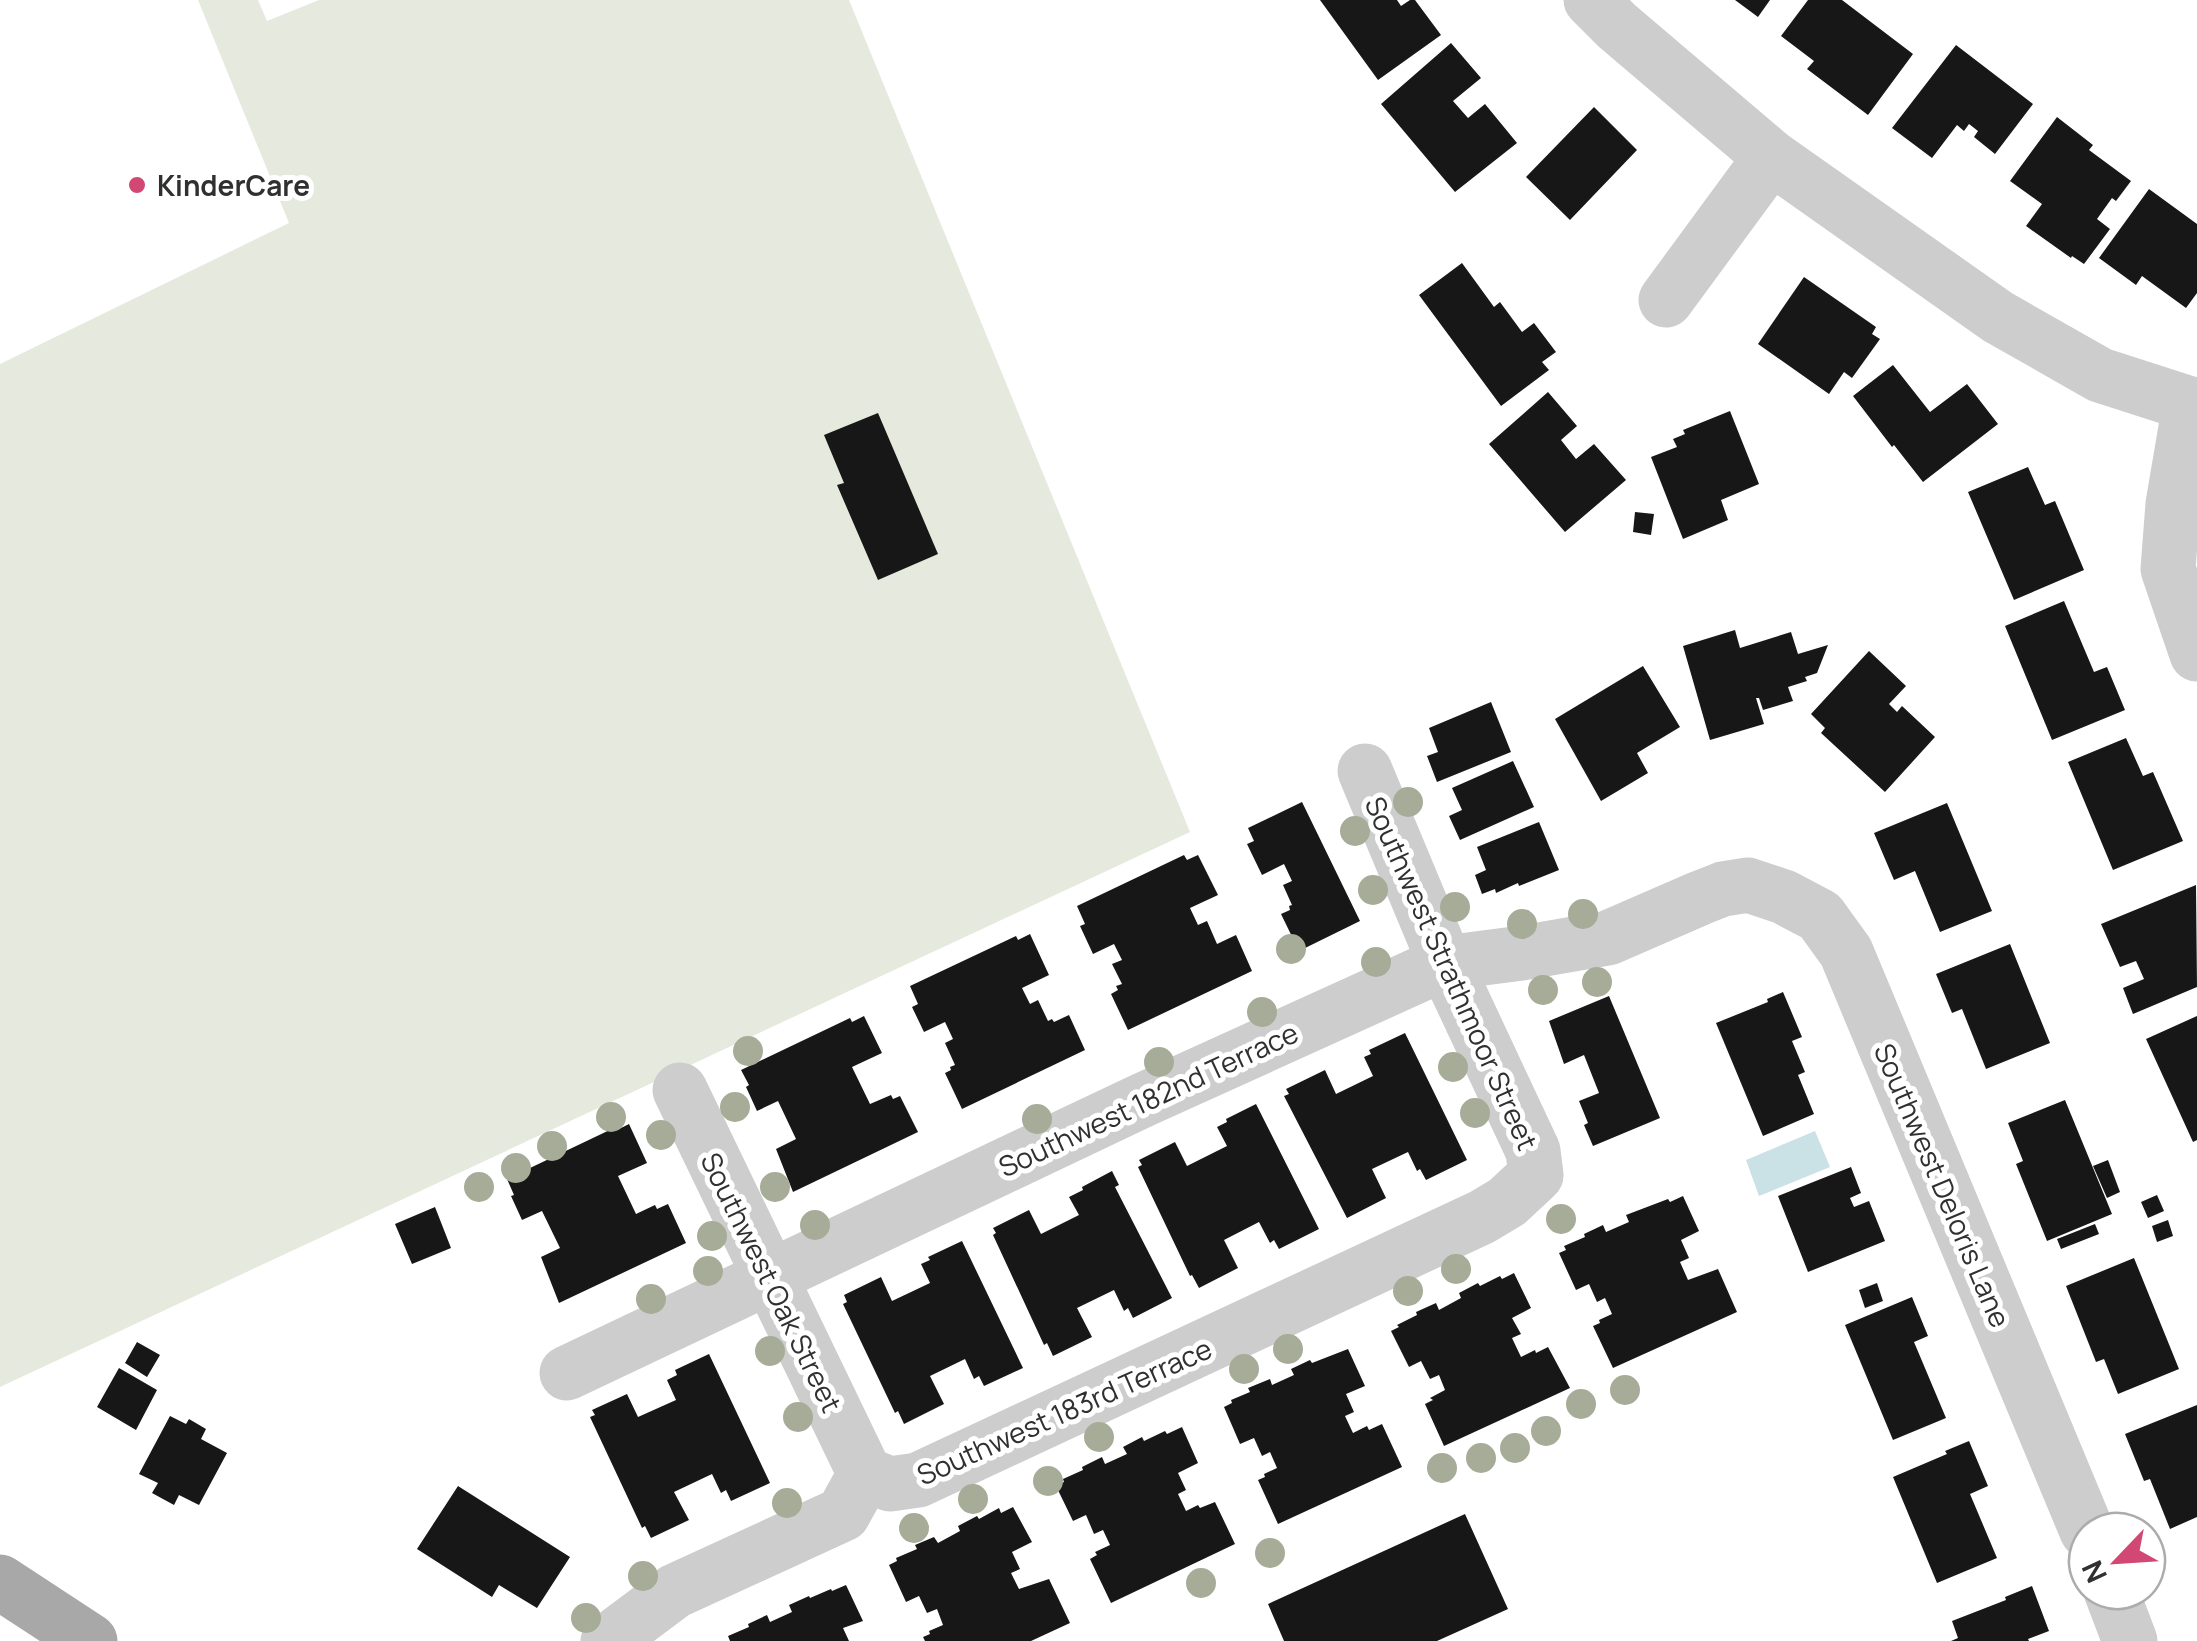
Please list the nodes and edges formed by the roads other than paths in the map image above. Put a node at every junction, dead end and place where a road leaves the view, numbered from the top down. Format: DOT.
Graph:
graph roads {
  1 [pos="1591,0"];
  2 [pos="1771,157"];
  3 [pos="1666,300"];
  4 [pos="2193,404"];
  5 [pos="2197,654"];
  6 [pos="1365,772"];
  7 [pos="1748,884"];
  8 [pos="1445,964"];
  9 [pos="680,1090"];
  10 [pos="1536,1175"];
  11 [pos="770,1278"];
  12 [pos="567,1373"];
  13 [pos="865,1474"];
  14 [pos="2080,1511"];
  15 [pos="0,1582"];
  16 [pos="2118,1611"];
  17 [pos="90,1641"];
  18 [pos="608,1641"];
  19 [pos="2130,1641"];
  1 -- 2 [label="street"];
  2 -- 3 [label="street"];
  2 -- 4 [label="street"];
  4 -- 5 [label="street"];
  6 -- 8 [label="street, Southwest Strathmoor Street"];
  7 -- 8 [label="street, Southwest 182nd Terrace"];
  7 -- 14 [label="street, Southwest Deloris Lane"];
  8 -- 10 [label="street, Southwest Strathmoor Street"];
  8 -- 11 [label="street, Southwest 182nd Terrace"];
  9 -- 11 [label="street, Southwest Oak Street"];
  10 -- 13 [label="street, Southwest 183rd Terrace"];
  11 -- 12 [label="street, Southwest 182nd Terrace"];
  11 -- 13 [label="street, Southwest Oak Street"];
  13 -- 18 [label="street"];
  15 -- 17 [label="main road"];
  16 -- 19 [label="street"];
}
